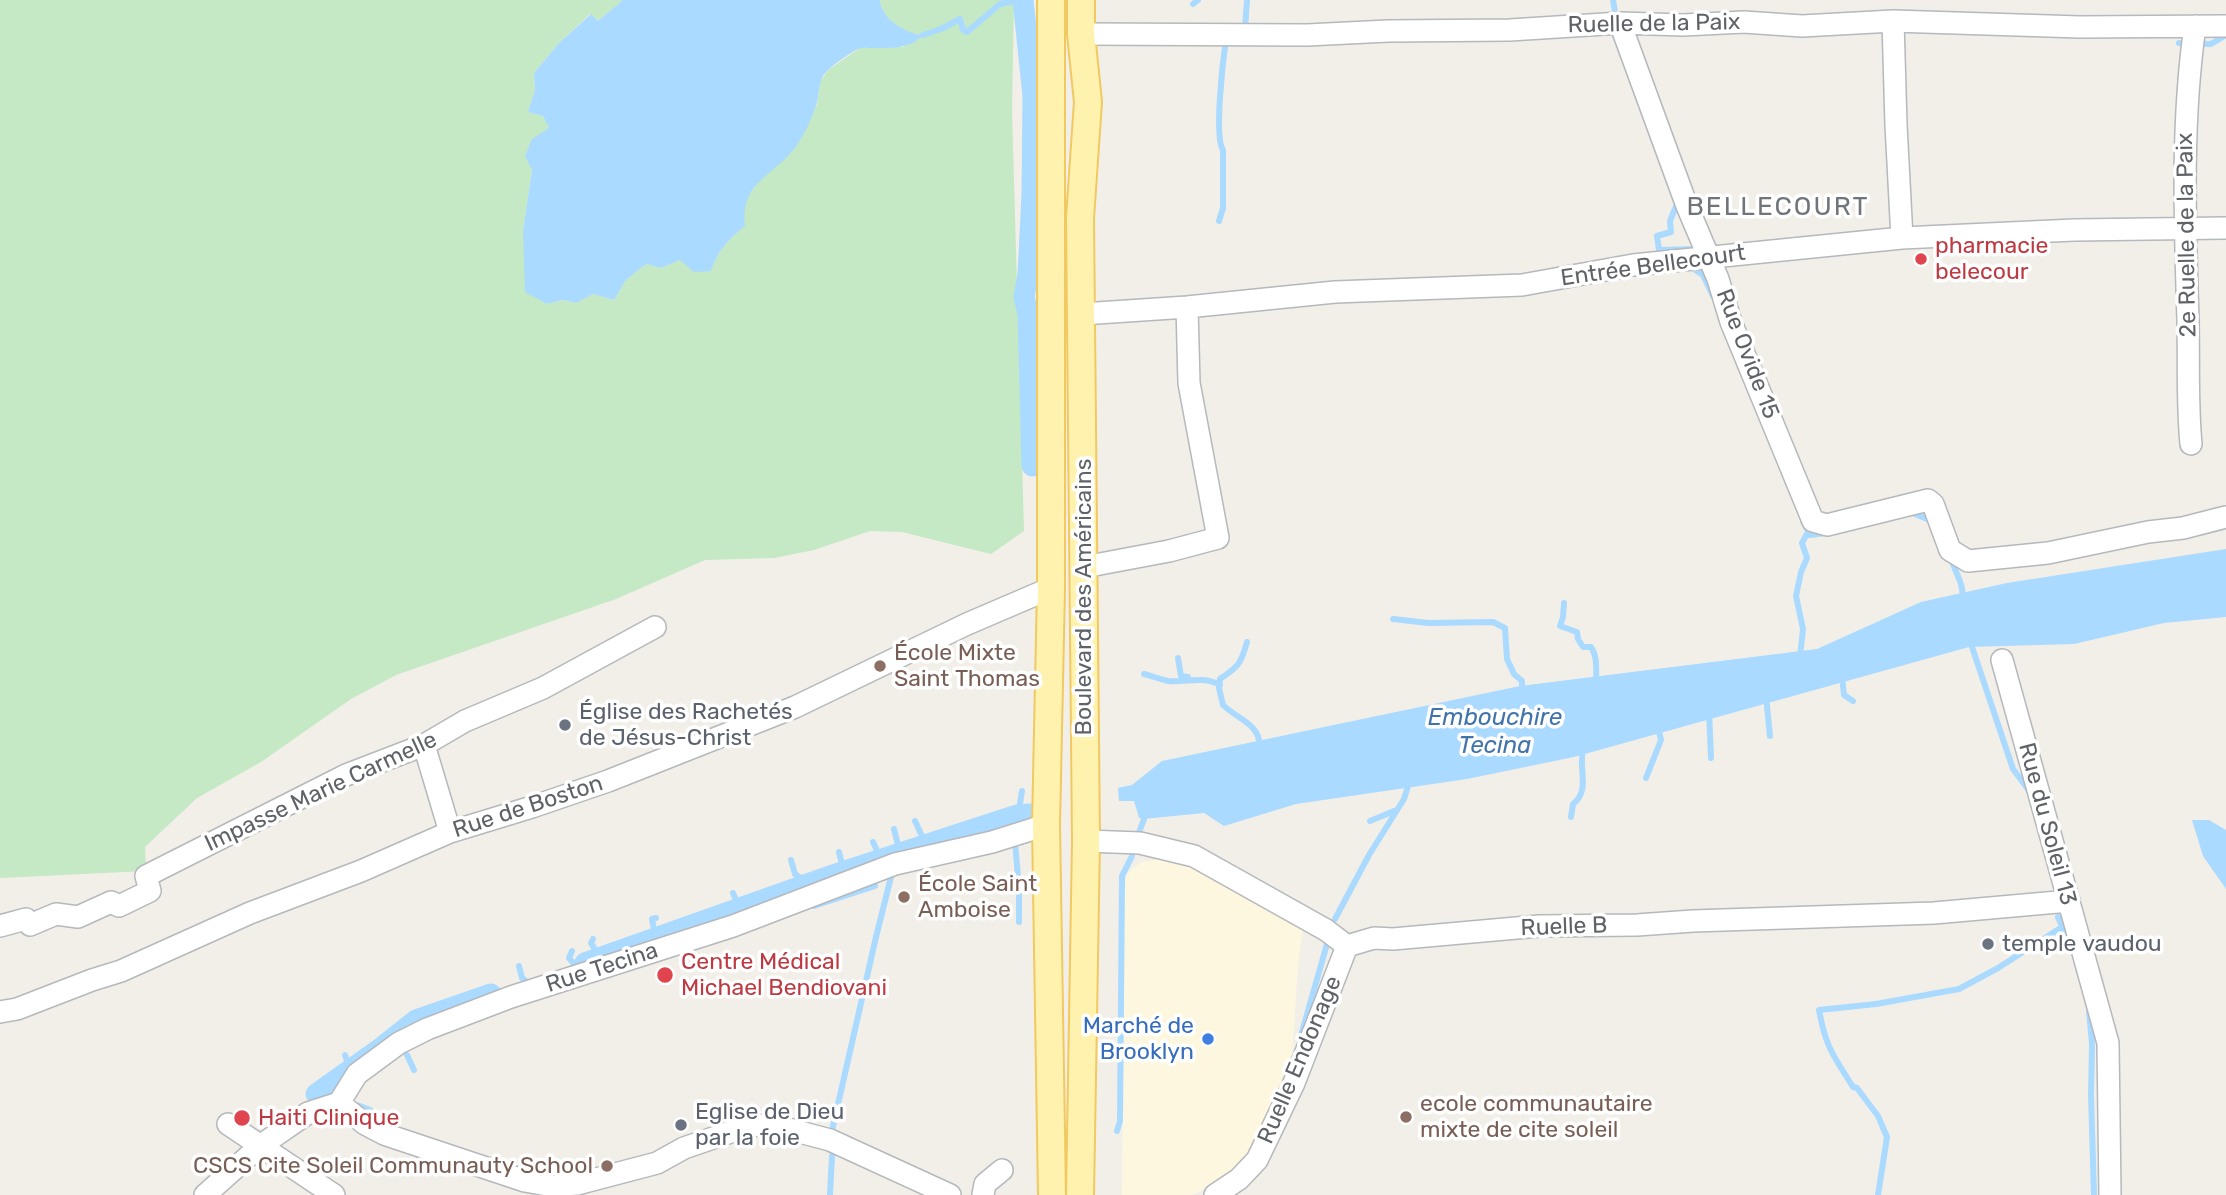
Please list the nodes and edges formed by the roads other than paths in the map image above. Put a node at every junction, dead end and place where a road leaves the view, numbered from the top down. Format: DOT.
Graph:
graph roads {
  1 [pos="1051,0"];
  2 [pos="1081,0"];
  3 [pos="1893,21"];
  4 [pos="1620,23"];
  5 [pos="2195,26"];
  6 [pos="2226,26"];
  7 [pos="1081,34"];
  8 [pos="2226,228"];
  9 [pos="2184,229"];
  10 [pos="1902,238"];
  11 [pos="1708,256"];
  12 [pos="1187,307"];
  13 [pos="1082,314"];
  14 [pos="2191,444"];
  15 [pos="2226,517"];
  16 [pos="1084,567"];
  17 [pos="1051,588"];
  18 [pos="655,626"];
  19 [pos="2002,660"];
  20 [pos="424,745"];
  21 [pos="1046,825"];
  22 [pos="450,832"];
  23 [pos="1086,841"];
  24 [pos="2069,901"];
  25 [pos="0,926"];
  26 [pos="1347,946"];
  27 [pos="0,1012"];
  28 [pos="339,1103"];
  29 [pos="233,1129"];
  30 [pos="261,1147"];
  31 [pos="1002,1170"];
  32 [pos="322,1192"];
  33 [pos="205,1195"];
  34 [pos="950,1195"];
  35 [pos="983,1195"];
  36 [pos="1052,1195"];
  37 [pos="1080,1195"];
  38 [pos="1214,1195"];
  39 [pos="2110,1195"];
  1 -- 17 [label="main road, Boulevard des Américains"];
  2 -- 7 [label="main road, Boulevard des Américains"];
  3 -- 4 [label="street, Ruelle de la Paix"];
  3 -- 5 [label="street, Ruelle de la Paix"];
  3 -- 10 [label="street"];
  4 -- 7 [label="street, Ruelle de la Paix"];
  4 -- 11 [label="street, Rue Ovide 15"];
  5 -- 6 [label="street, Ruelle de la Paix"];
  5 -- 9 [label="street, 2e Ruelle de la Paix"];
  7 -- 13 [label="main road, Boulevard des Américains"];
  8 -- 9 [label="street, Entrée Bellecourt"];
  9 -- 10 [label="street, Entrée Bellecourt"];
  9 -- 14 [label="street, 2e Ruelle de la Paix"];
  10 -- 11 [label="street, Entrée Bellecourt"];
  11 -- 12 [label="street, Entrée Bellecourt"];
  11 -- 15 [label="street, Rue Ovide 15"];
  12 -- 13 [label="street, Entrée Bellecourt"];
  12 -- 16 [label="street"];
  13 -- 16 [label="main road, Boulevard des Américains"];
  16 -- 23 [label="main road, Boulevard des Américains"];
  17 -- 21 [label="main road, Boulevard des Américains"];
  17 -- 22 [label="street, Rue de Boston"];
  18 -- 20 [label="street, Impasse Marie Carmelle"];
  19 -- 24 [label="street, Rue du Soleil 13"];
  20 -- 22 [label="street"];
  20 -- 25 [label="street, Impasse Marie Carmelle"];
  21 -- 28 [label="street, Rue Tecina"];
  21 -- 36 [label="main road, Boulevard des Américains"];
  22 -- 27 [label="street, Rue de Boston"];
  23 -- 26 [label="street"];
  23 -- 37 [label="main road, Boulevard des Américains"];
  24 -- 26 [label="street, Ruelle B"];
  24 -- 39 [label="street, Rue du Soleil 13"];
  26 -- 38 [label="street, Ruelle Endonage"];
  28 -- 30 [label="street"];
  28 -- 34 [label="street"];
  29 -- 30 [label="street"];
  30 -- 32 [label="street"];
  30 -- 33 [label="street"];
  31 -- 35 [label="street"];
}
